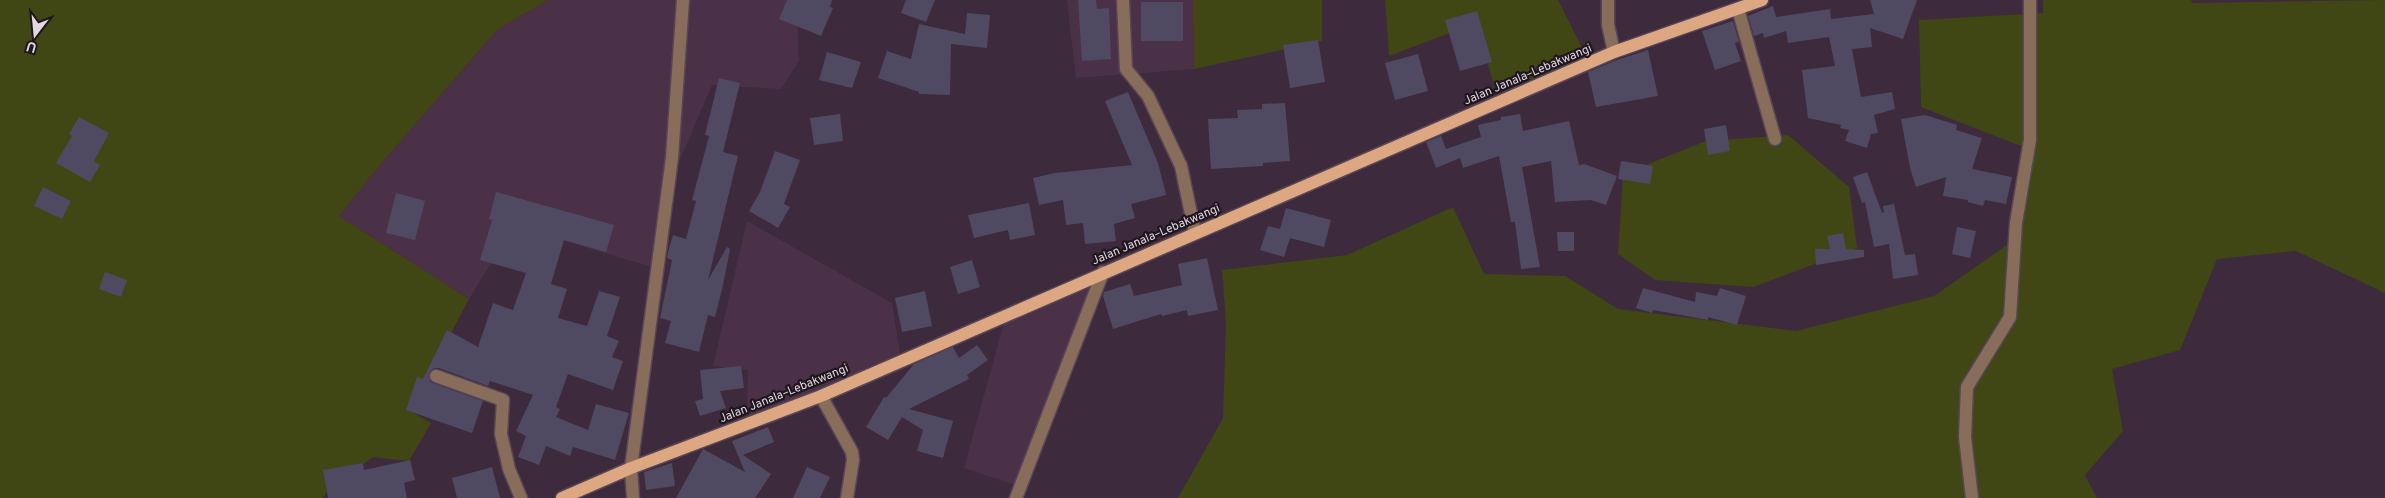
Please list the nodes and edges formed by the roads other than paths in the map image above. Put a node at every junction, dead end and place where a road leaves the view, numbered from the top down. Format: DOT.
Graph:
graph roads {
  1 [pos="683,0"];
  2 [pos="1123,0"];
  3 [pos="1608,0"];
  4 [pos="1762,0"];
  5 [pos="2030,0"];
  6 [pos="1738,9"];
  7 [pos="1614,52"];
  8 [pos="1775,139"];
  9 [pos="1195,233"];
  10 [pos="1103,272"];
  11 [pos="436,376"];
  12 [pos="821,396"];
  13 [pos="632,468"];
  14 [pos="521,498"];
  15 [pos="562,498"];
  16 [pos="633,498"];
  17 [pos="847,498"];
  18 [pos="1016,498"];
  19 [pos="1972,498"];
  1 -- 13 [label="street"];
  2 -- 9 [label="street"];
  3 -- 7 [label="street"];
  4 -- 6 [label="main road, Jalan Janala–Lebakwangi"];
  5 -- 19 [label="street"];
  6 -- 7 [label="main road, Jalan Janala–Lebakwangi"];
  6 -- 8 [label="street"];
  7 -- 9 [label="main road, Jalan Janala–Lebakwangi"];
  9 -- 10 [label="main road, Jalan Janala–Lebakwangi"];
  10 -- 12 [label="main road, Jalan Janala–Lebakwangi"];
  10 -- 18 [label="street"];
  11 -- 14 [label="street"];
  12 -- 13 [label="main road, Jalan Janala–Lebakwangi"];
  12 -- 17 [label="street"];
  13 -- 15 [label="main road, Jalan Janala–Lebakwangi"];
  13 -- 16 [label="street"];
}
